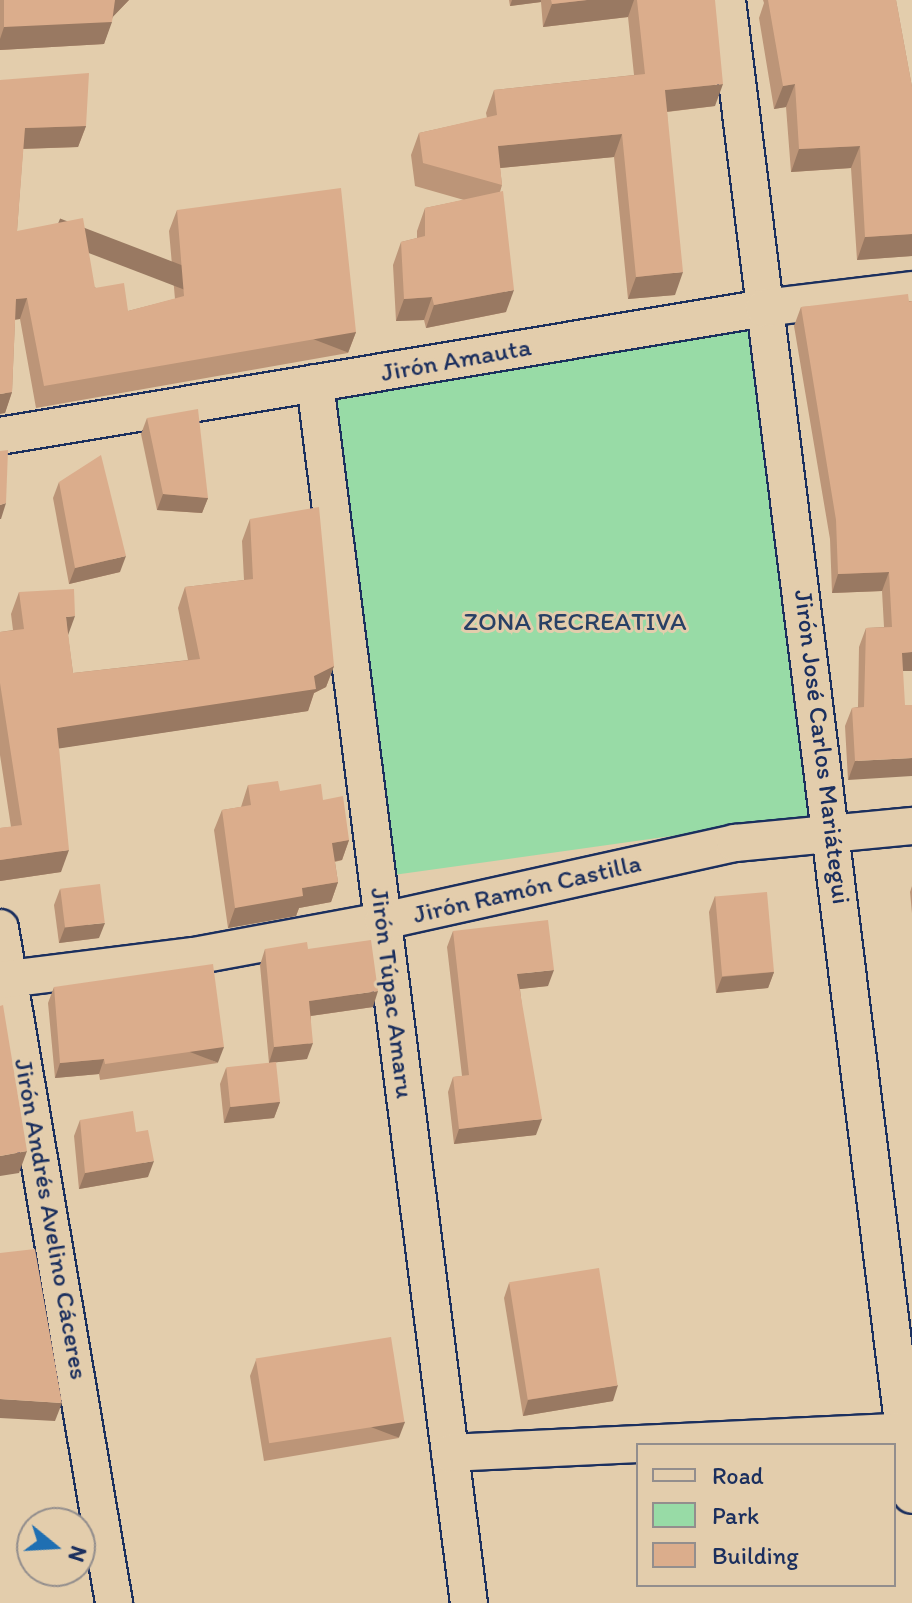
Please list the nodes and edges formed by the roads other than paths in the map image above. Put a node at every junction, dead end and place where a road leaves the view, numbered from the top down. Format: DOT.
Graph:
graph roads {
  1 [pos="727,0"];
  2 [pos="912,290"];
  3 [pos="764,308"];
  4 [pos="315,383"];
  5 [pos="0,436"];
  6 [pos="912,826"];
  7 [pos="833,832"];
  8 [pos="383,921"];
  9 [pos="0,928"];
  10 [pos="5,979"];
  11 [pos="908,1431"];
  12 [pos="658,1443"];
  13 [pos="636,1444"];
  14 [pos="450,1453"];
  15 [pos="912,1495"];
  16 [pos="114,1603"];
  17 [pos="469,1603"];
  1 -- 3 [label="street, Jirón José Carlos Mariátegui"];
  2 -- 3 [label="street, Jirón Amauta"];
  3 -- 4 [label="street, Jirón Amauta"];
  3 -- 7 [label="street, Jirón José Carlos Mariátegui"];
  4 -- 5 [label="street, Jirón Amauta"];
  4 -- 8 [label="street, Jirón Túpac Amaru"];
  6 -- 7 [label="street, Jirón Ramón Castilla"];
  7 -- 8 [label="street, Jirón Ramón Castilla"];
  7 -- 11 [label="street, Jirón José Carlos Mariátegui"];
  8 -- 10 [label="street, Jirón Ramón Castilla"];
  8 -- 14 [label="street, Jirón Túpac Amaru"];
  9 -- 10 [label="street, Jirón Andrés Avelino Cáceres"];
  10 -- 16 [label="street, Jirón Andrés Avelino Cáceres"];
  11 -- 12 [label="street"];
  11 -- 15 [label="street, Jirón José Carlos Mariátegui"];
  13 -- 14 [label="street"];
  14 -- 17 [label="street, Jirón Túpac Amaru"];
}
